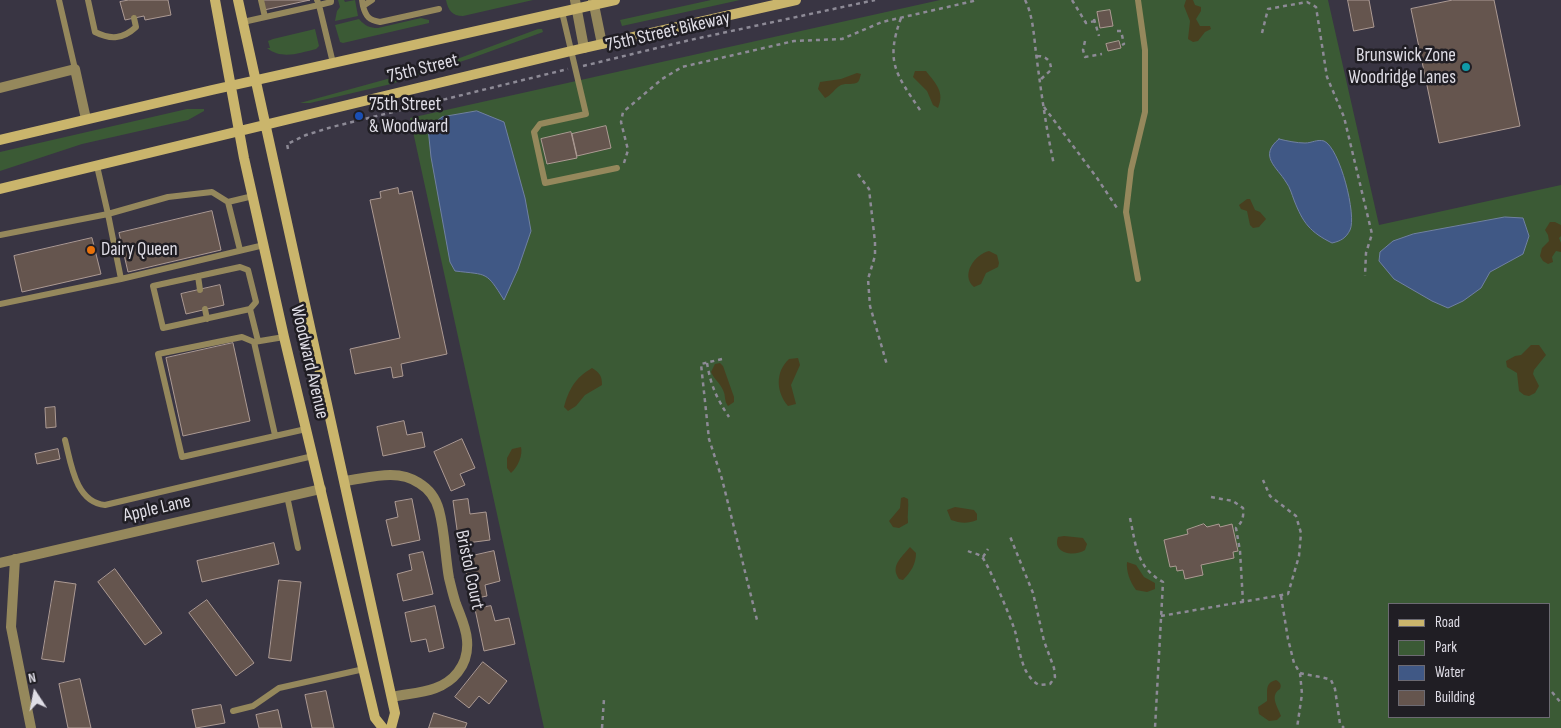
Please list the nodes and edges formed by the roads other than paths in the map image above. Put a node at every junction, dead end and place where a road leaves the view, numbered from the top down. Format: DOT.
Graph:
graph roads {
  1 [pos="59,0"];
  2 [pos="88,0"];
  3 [pos="215,0"];
  4 [pos="238,0"];
  5 [pos="261,0"];
  6 [pos="331,0"];
  7 [pos="372,0"];
  8 [pos="615,0"];
  9 [pos="796,0"];
  10 [pos="1138,0"];
  11 [pos="593,2"];
  12 [pos="318,3"];
  13 [pos="363,3"];
  14 [pos="576,4"];
  15 [pos="439,9"];
  16 [pos="562,12"];
  17 [pos="265,17"];
  18 [pos="134,18"];
  19 [pos="243,22"];
  20 [pos="602,44"];
  21 [pos="584,48"];
  22 [pos="571,51"];
  23 [pos="333,64"];
  24 [pos="74,69"];
  25 [pos="256,81"];
  26 [pos="231,86"];
  27 [pos="0,88"];
  28 [pos="86,119"];
  29 [pos="266,126"];
  30 [pos="239,132"];
  31 [pos="0,140"];
  32 [pos="97,166"];
  33 [pos="616,168"];
  34 [pos="0,189"];
  35 [pos="253,196"];
  36 [pos="228,202"];
  37 [pos="108,214"];
  38 [pos="0,235"];
  39 [pos="264,245"];
  40 [pos="240,250"];
  41 [pos="198,276"];
  42 [pos="121,279"];
  43 [pos="1138,279"];
  44 [pos="200,290"];
  45 [pos="0,304"];
  46 [pos="205,309"];
  47 [pos="250,310"];
  48 [pos="207,319"];
  49 [pos="284,336"];
  50 [pos="256,342"];
  51 [pos="306,429"];
  52 [pos="275,435"];
  53 [pos="65,440"];
  54 [pos="313,456"];
  55 [pos="345,481"];
  56 [pos="321,489"];
  57 [pos="286,496"];
  58 [pos="298,548"];
  59 [pos="16,559"];
  60 [pos="0,563"];
  61 [pos="364,669"];
  62 [pos="392,697"];
  63 [pos="233,711"];
  64 [pos="31,728"];
  65 [pos="383,728"];
  66 [pos="391,728"];
  1 -- 24 [label="lane"];
  2 -- 18 [label="lane"];
  3 -- 26 [label="main road, Woodward Avenue"];
  4 -- 19 [label="main road, Woodward Avenue"];
  5 -- 17 [label="lane"];
  6 -- 12 [label="lane"];
  7 -- 13 [label="lane"];
  8 -- 11 [label="main road, 75th Street"];
  9 -- 20 [label="main road, 75th Street"];
  10 -- 43 [label="lane"];
  11 -- 14 [label="main road, 75th Street"];
  11 -- 20 [label="street"];
  12 -- 17 [label="lane"];
  12 -- 23 [label="lane"];
  13 -- 15 [label="lane"];
  14 -- 16 [label="main road, 75th Street"];
  14 -- 21 [label="street"];
  16 -- 22 [label="lane"];
  16 -- 23 [label="main road, 75th Street"];
  17 -- 19 [label="lane"];
  19 -- 25 [label="main road, Woodward Avenue"];
  20 -- 21 [label="main road, 75th Street"];
  21 -- 22 [label="main road, 75th Street"];
  22 -- 29 [label="main road, 75th Street"];
  22 -- 33 [label="lane"];
  23 -- 25 [label="main road, 75th Street"];
  24 -- 27 [label="street"];
  24 -- 28 [label="street"];
  25 -- 26 [label="main road, 75th Street"];
  25 -- 29 [label="main road, Woodward Avenue"];
  26 -- 28 [label="main road, 75th Street"];
  26 -- 30 [label="main road, Woodward Avenue"];
  28 -- 31 [label="main road, 75th Street"];
  29 -- 30 [label="main road, 75th Street"];
  29 -- 55 [label="main road, Woodward Avenue"];
  30 -- 32 [label="main road, 75th Street"];
  30 -- 35 [label="main road, Woodward Avenue"];
  32 -- 34 [label="main road, 75th Street"];
  32 -- 37 [label="lane"];
  35 -- 36 [label="lane"];
  35 -- 39 [label="main road, Woodward Avenue"];
  36 -- 37 [label="lane"];
  36 -- 40 [label="lane"];
  37 -- 38 [label="lane"];
  37 -- 42 [label="lane"];
  39 -- 40 [label="lane"];
  39 -- 49 [label="main road, Woodward Avenue"];
  40 -- 42 [label="lane"];
  41 -- 44 [label="lane"];
  41 -- 47 [label="lane"];
  41 -- 48 [label="lane"];
  42 -- 45 [label="lane"];
  46 -- 48 [label="lane"];
  47 -- 48 [label="lane"];
  47 -- 50 [label="lane"];
  49 -- 50 [label="lane"];
  49 -- 51 [label="main road, Woodward Avenue"];
  50 -- 52 [label="lane"];
  50 -- 52 [label="lane"];
  51 -- 52 [label="lane"];
  51 -- 54 [label="main road, Woodward Avenue"];
  53 -- 54 [label="lane"];
  54 -- 56 [label="main road, Woodward Avenue"];
  55 -- 62 [label="main road, Woodward Avenue"];
  55 -- 62 [label="street, Bristol Court"];
  56 -- 57 [label="street, Apple Lane"];
  56 -- 61 [label="main road, Woodward Avenue"];
  57 -- 58 [label="lane"];
  57 -- 59 [label="street, Apple Lane"];
  59 -- 60 [label="street, Apple Lane"];
  59 -- 64 [label="street"];
  61 -- 63 [label="lane"];
  61 -- 65 [label="main road, Woodward Avenue"];
  62 -- 66 [label="main road, Woodward Avenue"];
}
